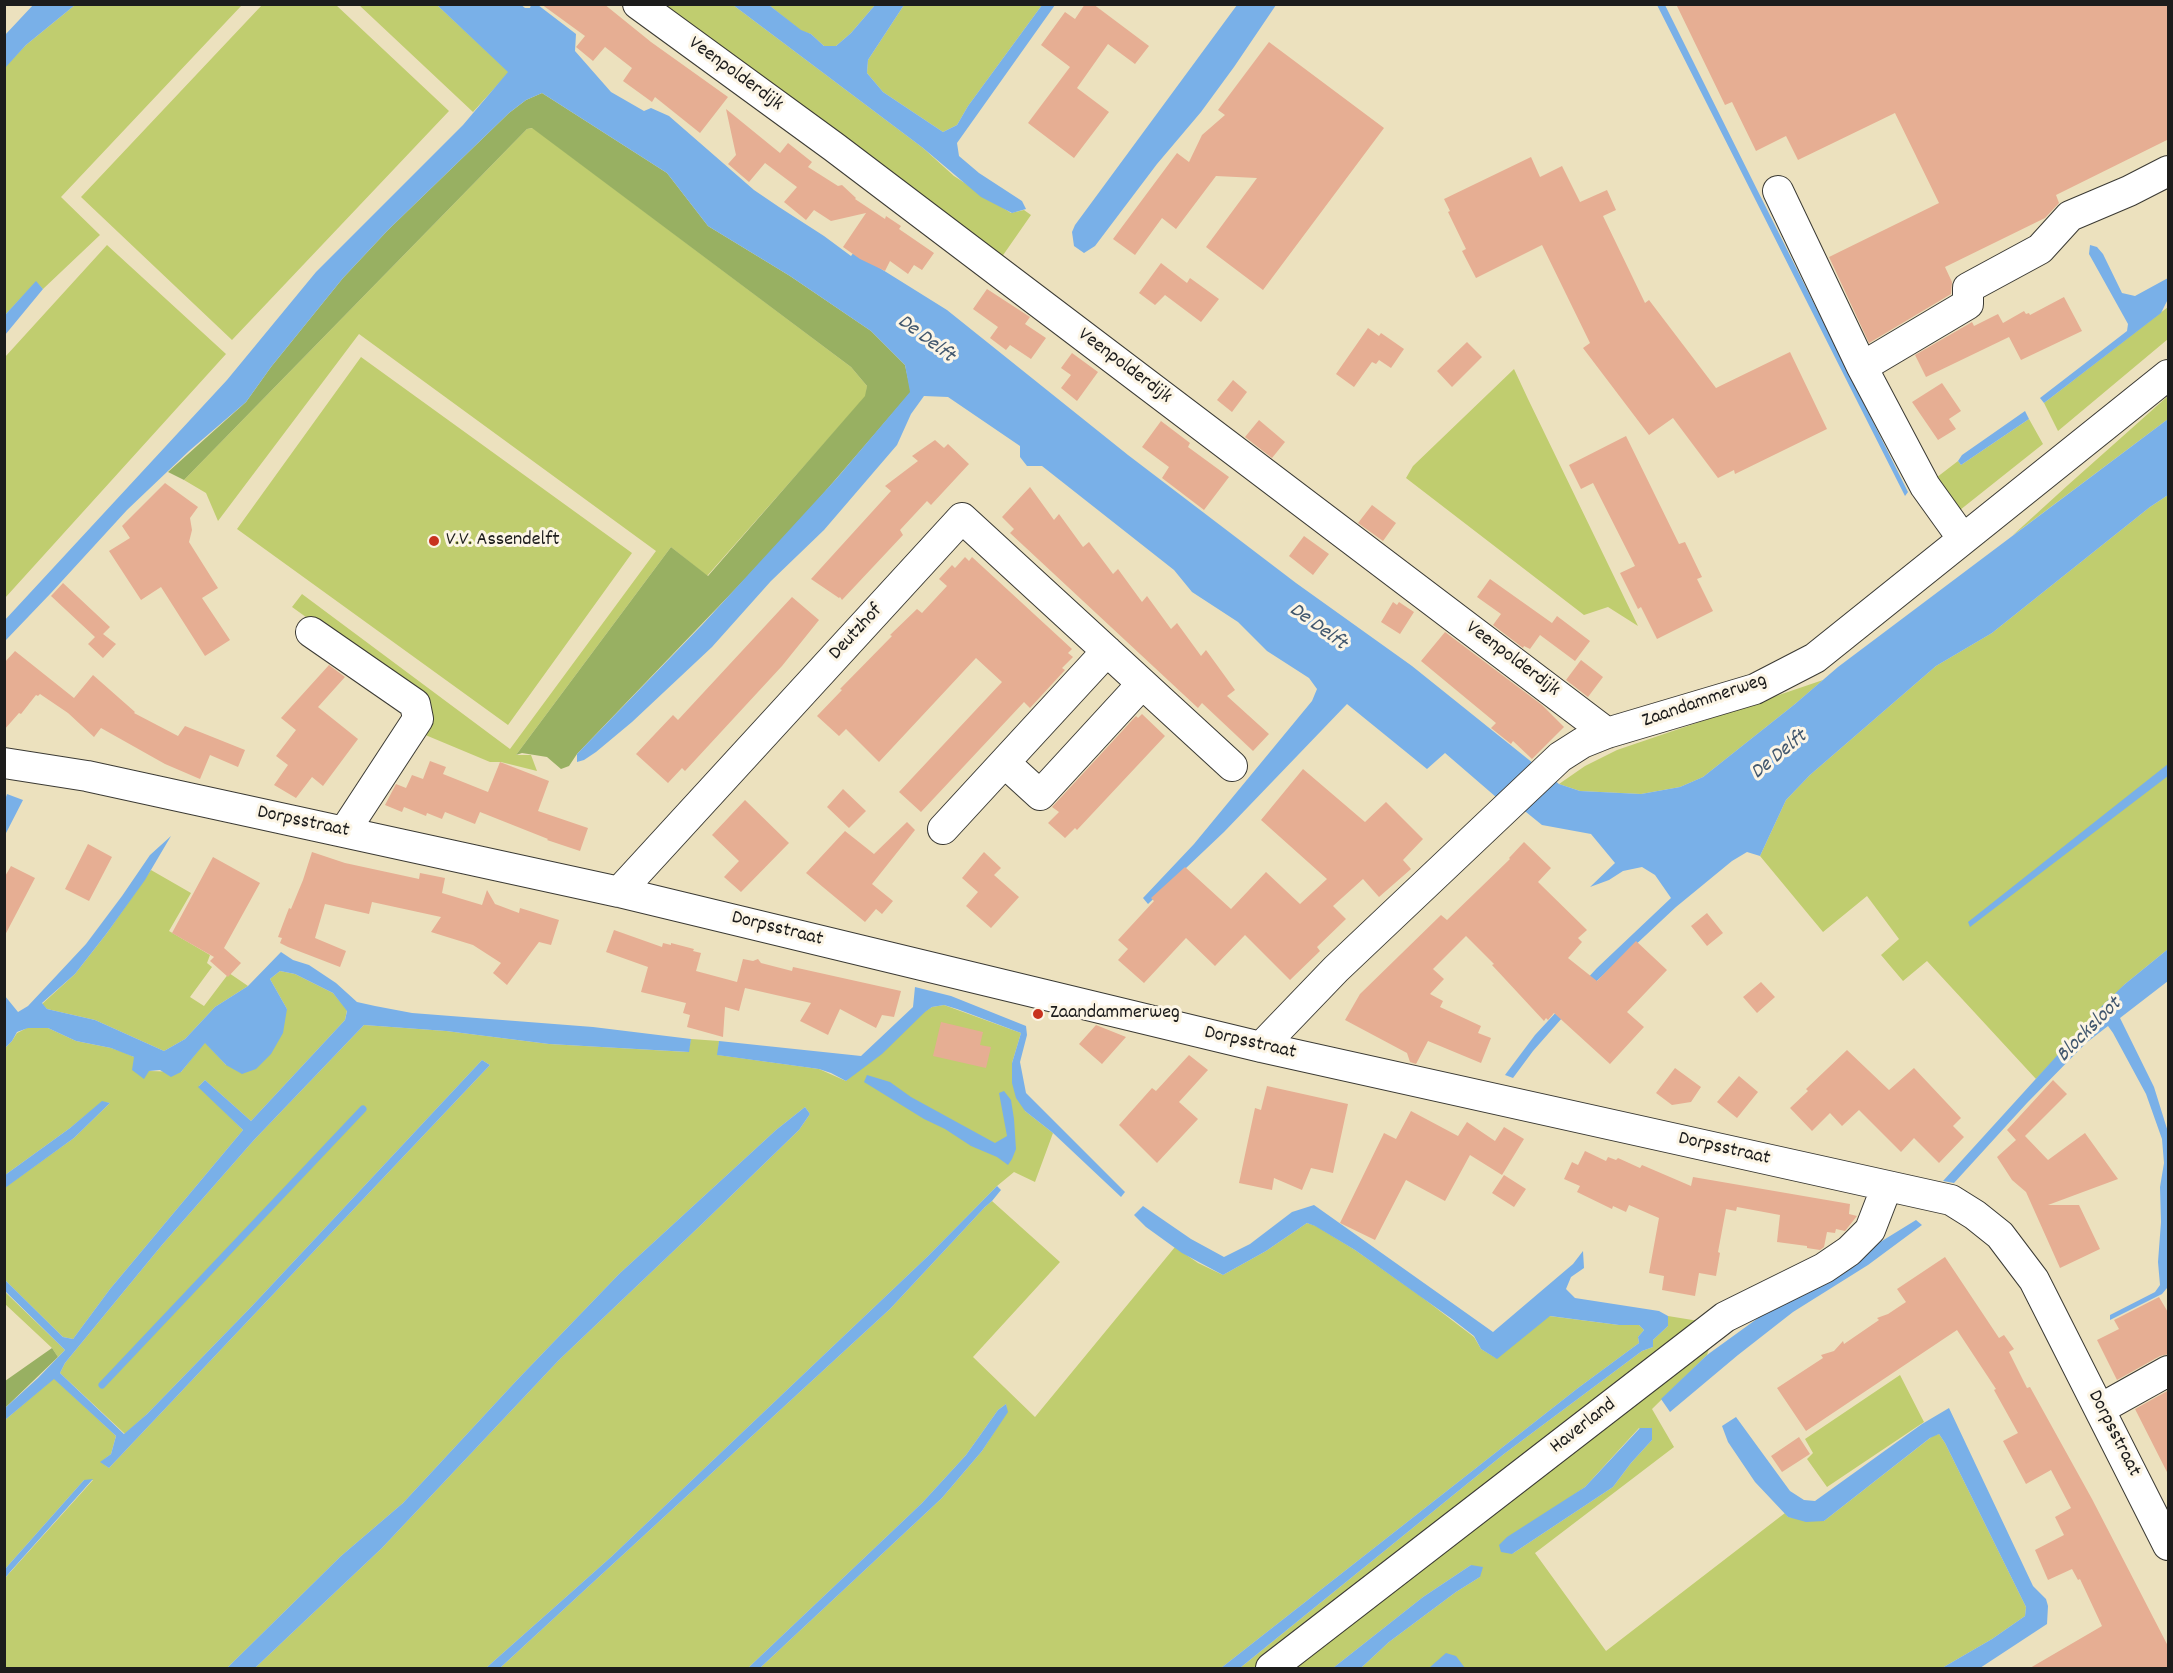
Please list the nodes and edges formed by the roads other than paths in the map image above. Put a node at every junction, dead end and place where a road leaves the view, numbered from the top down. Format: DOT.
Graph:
graph roads {
  1 [pos="638,4"];
  2 [pos="2169,171"];
  3 [pos="1778,191"];
  4 [pos="1862,367"];
  5 [pos="2169,375"];
  6 [pos="1963,539"];
  7 [pos="311,632"];
  8 [pos="1107,651"];
  9 [pos="1142,684"];
  10 [pos="1607,733"];
  11 [pos="4,763"];
  12 [pos="1005,763"];
  13 [pos="1232,766"];
  14 [pos="944,829"];
  15 [pos="344,832"];
  16 [pos="619,892"];
  17 [pos="1261,1047"];
  18 [pos="1887,1186"];
  19 [pos="2169,1371"];
  20 [pos="2100,1409"];
  21 [pos="2169,1545"];
  22 [pos="1271,1668"];
  1 -- 10 [label="street, Veenpolderdijk"];
  2 -- 4 [label="street"];
  3 -- 4 [label="street"];
  4 -- 6 [label="street"];
  5 -- 6 [label="street, Zaandammerweg"];
  6 -- 10 [label="street, Zaandammerweg"];
  7 -- 15 [label="street"];
  8 -- 9 [label="street, Deutzhof"];
  8 -- 12 [label="street"];
  8 -- 16 [label="street, Deutzhof"];
  9 -- 12 [label="street"];
  9 -- 13 [label="street, Deutzhof"];
  10 -- 17 [label="street, Zaandammerweg"];
  11 -- 15 [label="street, Dorpsstraat"];
  12 -- 14 [label="street"];
  15 -- 16 [label="street, Dorpsstraat"];
  16 -- 17 [label="street, Dorpsstraat"];
  17 -- 18 [label="street, Dorpsstraat"];
  18 -- 20 [label="street, Dorpsstraat"];
  18 -- 22 [label="street, Haverland"];
  19 -- 20 [label="street"];
  20 -- 21 [label="street, Dorpsstraat"];
}
